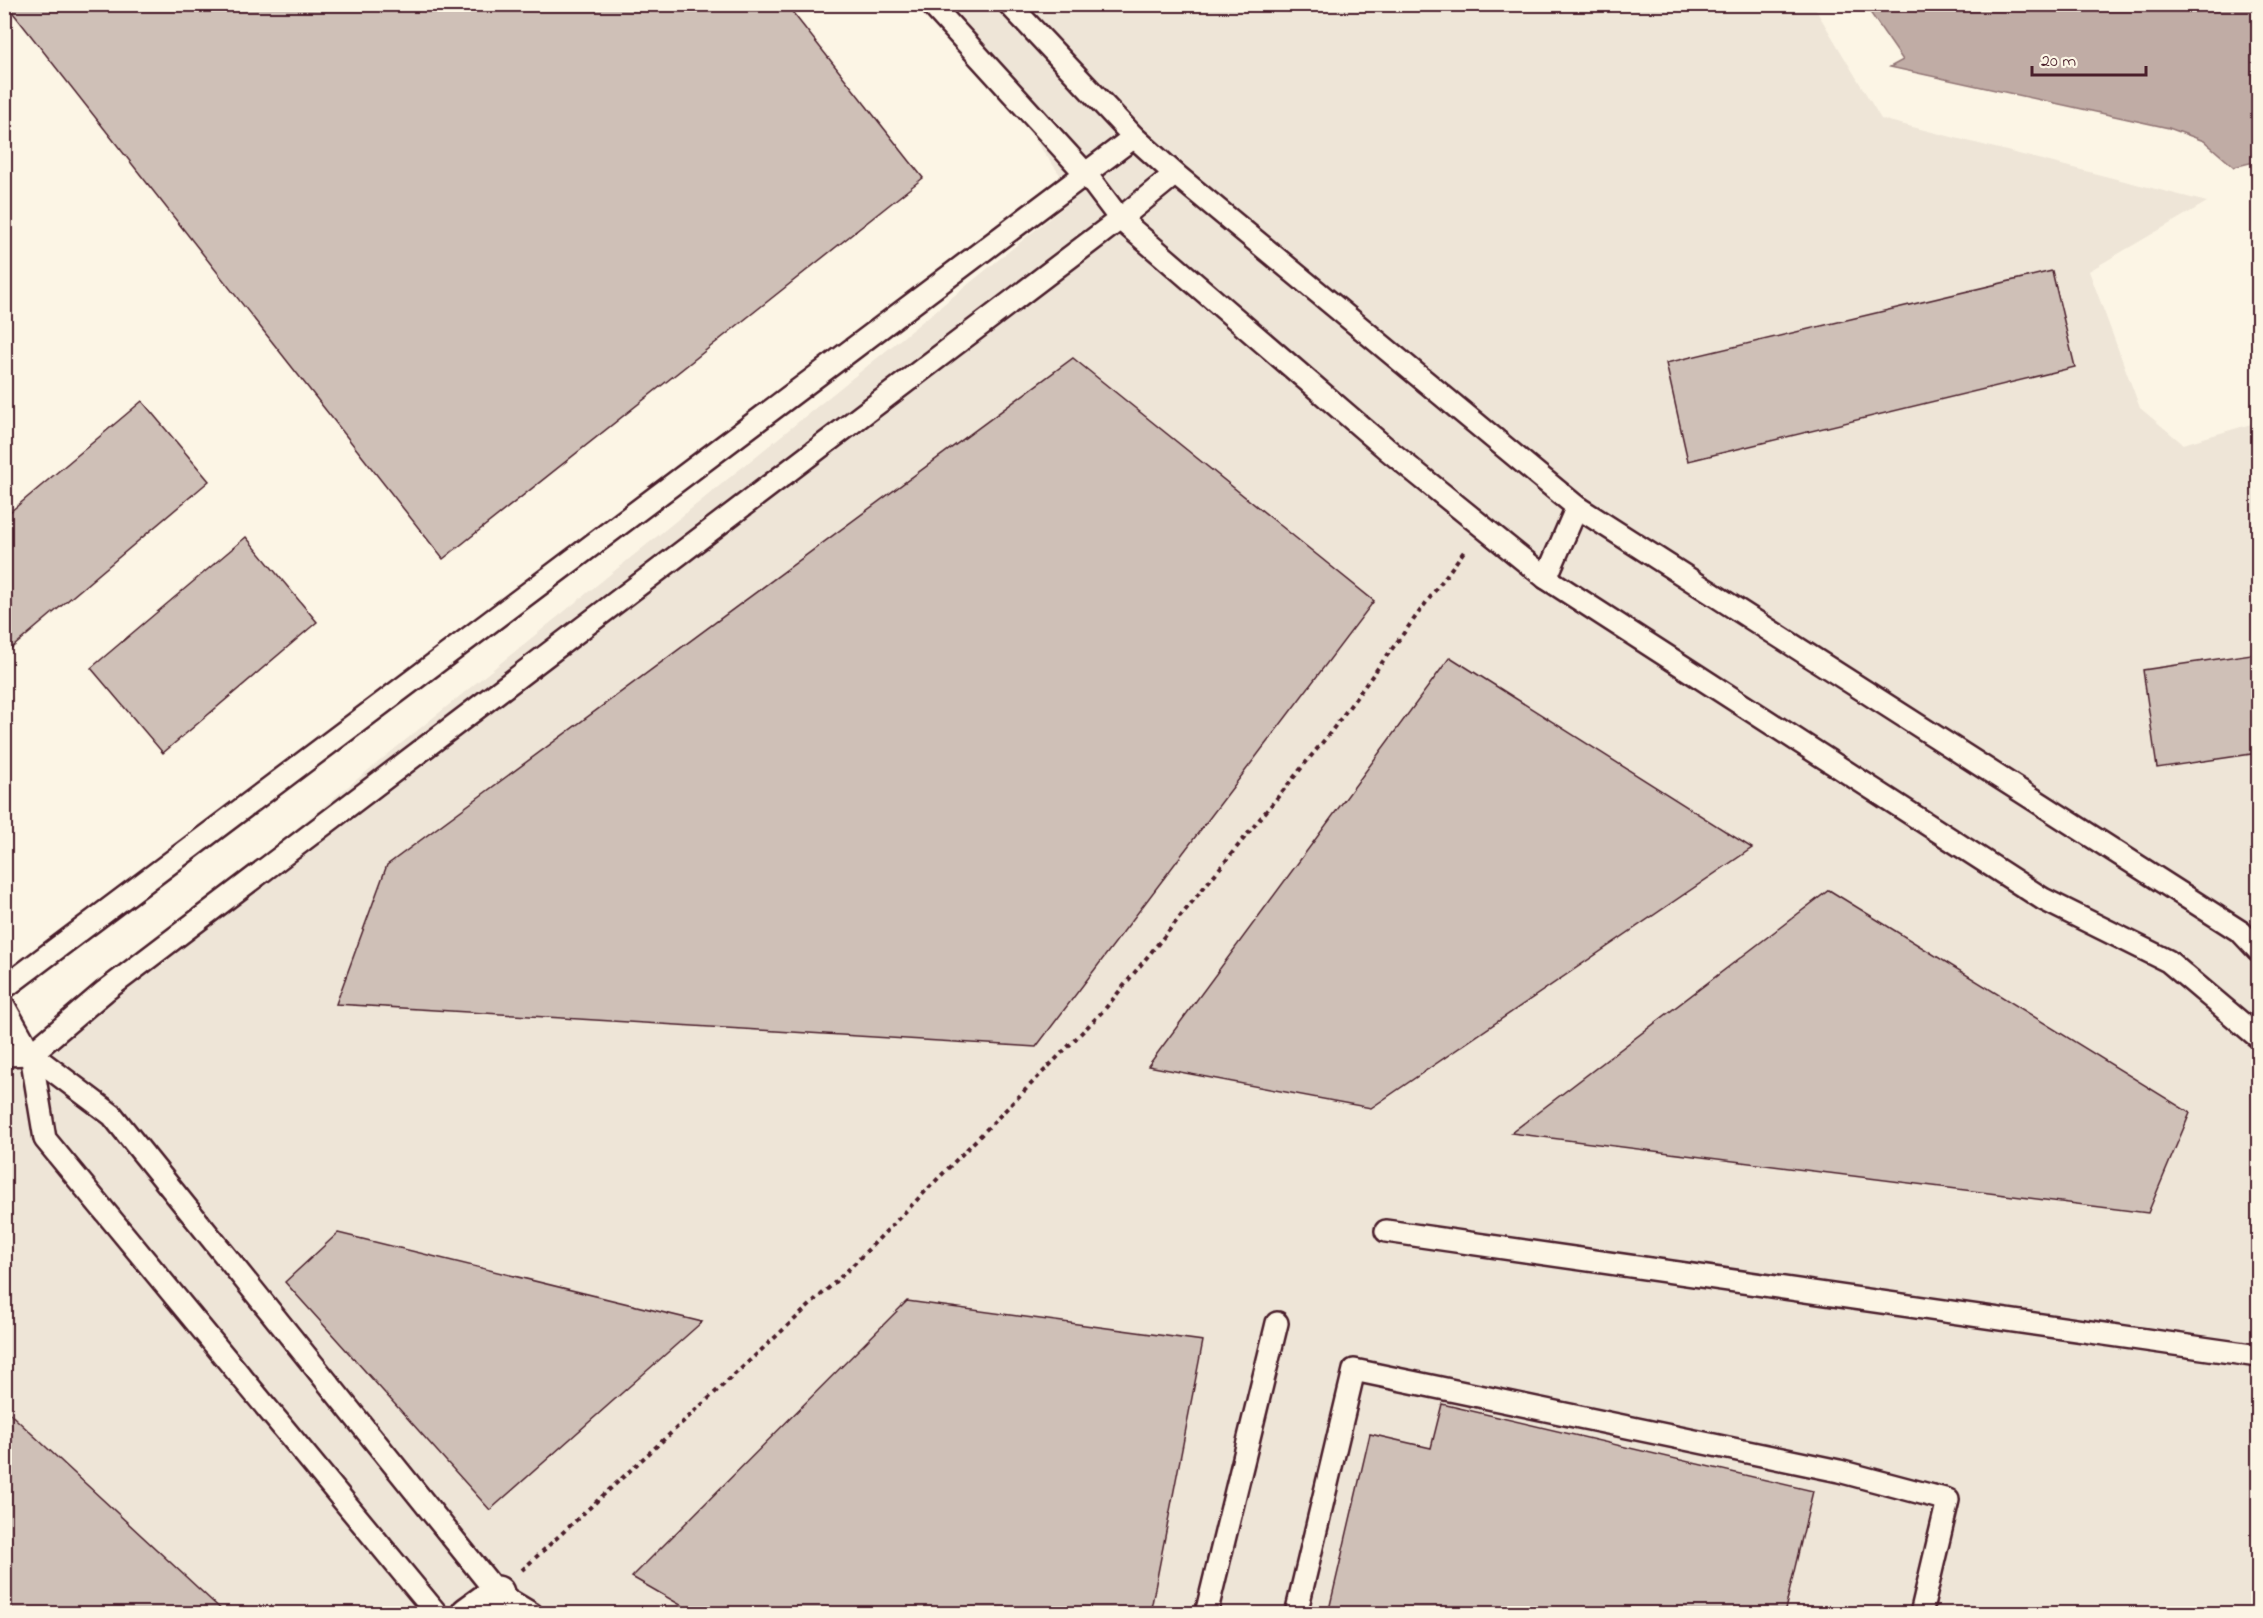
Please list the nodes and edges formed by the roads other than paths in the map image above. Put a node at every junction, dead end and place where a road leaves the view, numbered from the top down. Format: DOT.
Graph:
graph roads {
  1 [pos="931,4"];
  2 [pos="1009,4"];
  3 [pos="1134,137"];
  4 [pos="1086,174"];
  5 [pos="1175,174"];
  6 [pos="1120,219"];
  7 [pos="1577,507"];
  8 [pos="1546,578"];
  9 [pos="2259,950"];
  10 [pos="4,988"];
  11 [pos="4,1006"];
  12 [pos="2259,1037"];
  13 [pos="31,1054"];
  14 [pos="4,1055"];
  15 [pos="1386,1231"];
  16 [pos="1276,1323"];
  17 [pos="2259,1356"];
  18 [pos="497,1593"];
  19 [pos="436,1614"];
  20 [pos="468,1614"];
  21 [pos="532,1614"];
  22 [pos="1206,1614"];
  23 [pos="1296,1614"];
  24 [pos="1921,1614"];
  1 -- 4 [label="lane"];
  2 -- 3 [label="lane"];
  3 -- 4 [label="lane"];
  3 -- 5 [label="lane"];
  4 -- 6 [label="lane"];
  4 -- 10 [label="lane"];
  5 -- 6 [label="lane"];
  5 -- 7 [label="lane"];
  6 -- 8 [label="lane"];
  6 -- 13 [label="lane"];
  7 -- 8 [label="lane"];
  7 -- 9 [label="lane"];
  8 -- 12 [label="lane"];
  11 -- 13 [label="lane"];
  13 -- 14 [label="lane"];
  13 -- 18 [label="lane"];
  13 -- 19 [label="lane"];
  15 -- 17 [label="lane"];
  16 -- 22 [label="lane"];
  18 -- 20 [label="street"];
  18 -- 21 [label="lane"];
  23 -- 24 [label="lane"];
}
